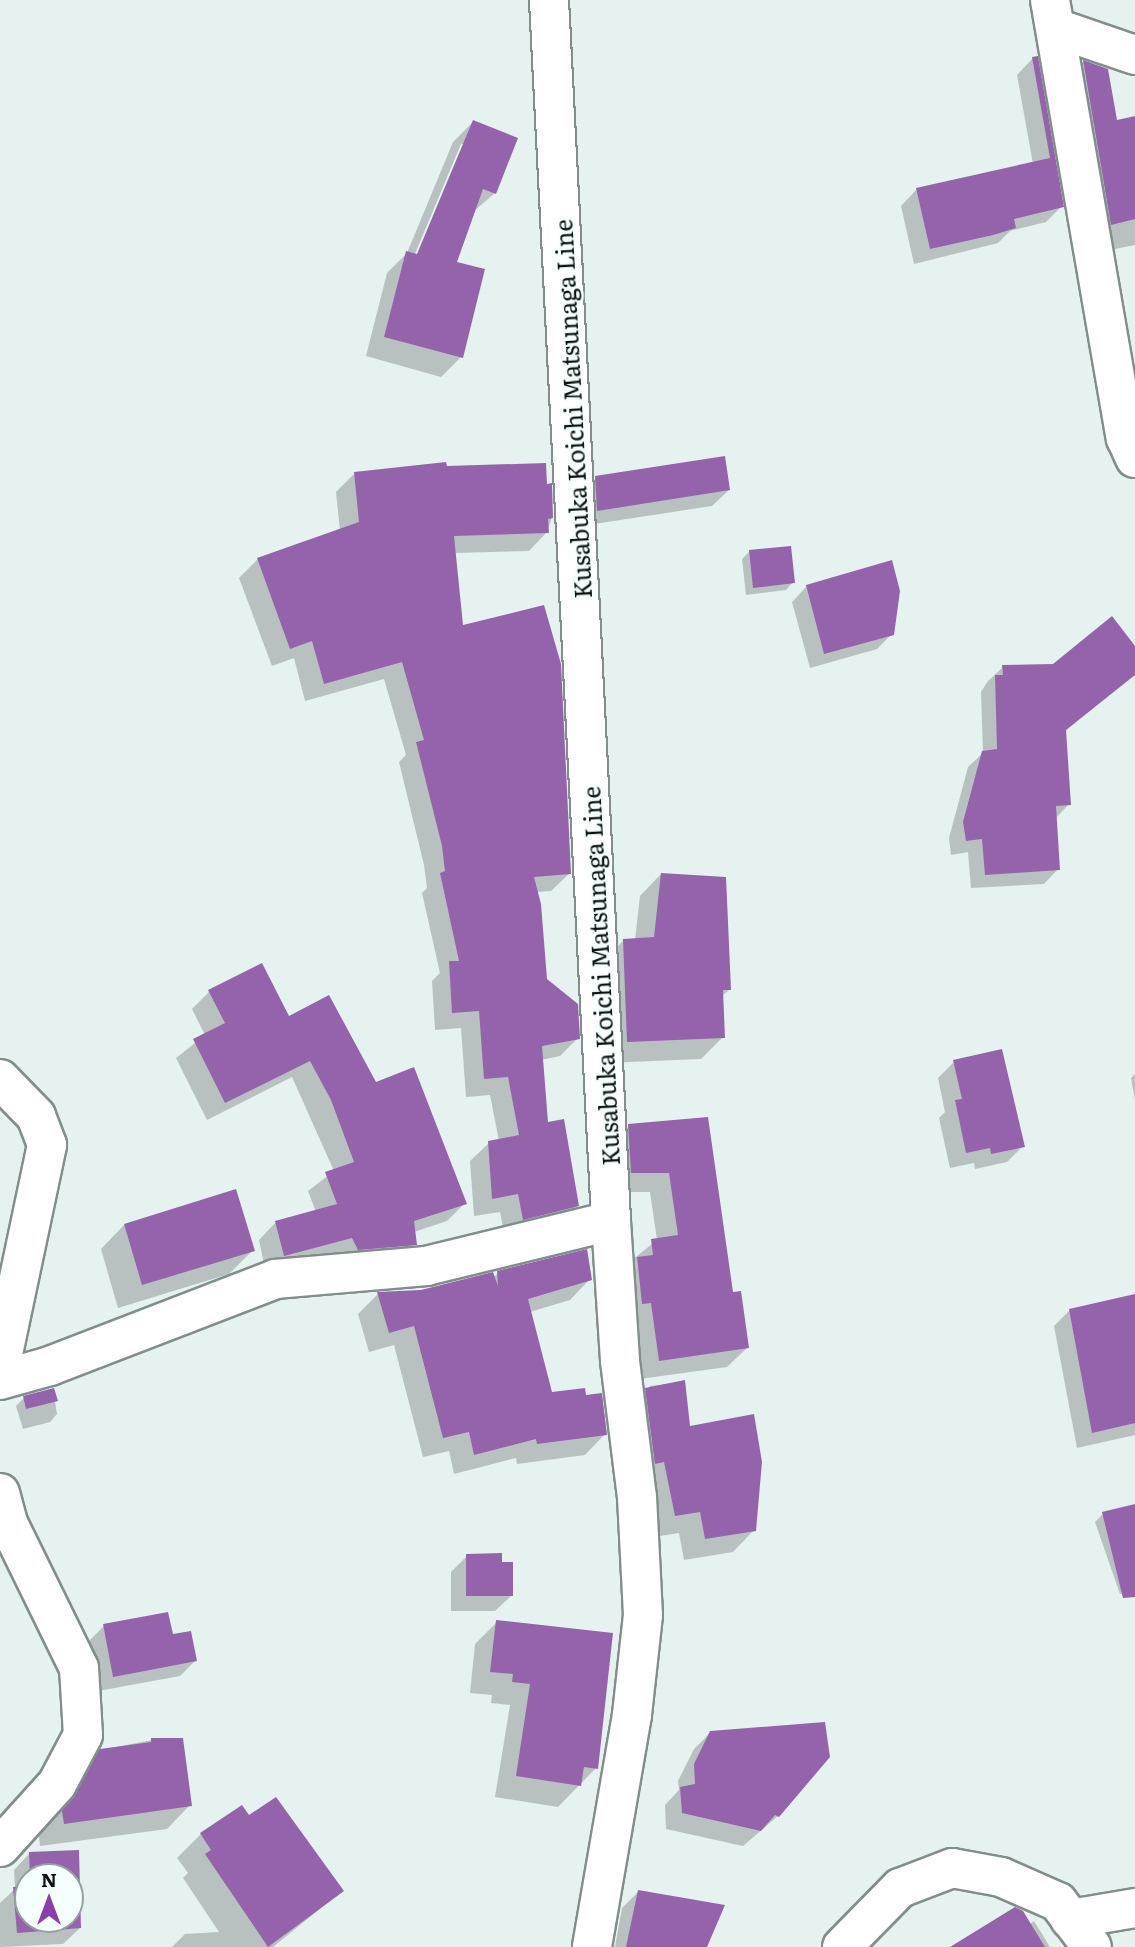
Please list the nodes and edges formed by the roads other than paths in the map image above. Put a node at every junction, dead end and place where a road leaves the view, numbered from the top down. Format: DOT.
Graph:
graph roads {
  1 [pos="549,0"];
  2 [pos="1053,14"];
  3 [pos="1135,55"];
  4 [pos="1135,458"];
  5 [pos="0,1079"];
  6 [pos="611,1220"];
  7 [pos="0,1368"];
  8 [pos="0,1380"];
  9 [pos="0,1493"];
  10 [pos="0,1846"];
  11 [pos="1135,1908"];
  12 [pos="1081,1933"];
  13 [pos="592,1947"];
  14 [pos="842,1947"];
  1 -- 6 [label="street, Kusabuka Koichi Matsunaga Line"];
  2 -- 3 [label="street"];
  2 -- 4 [label="street"];
  5 -- 7 [label="street"];
  6 -- 8 [label="street"];
  6 -- 13 [label="street, Kusabuka Koichi Matsunaga Line"];
  9 -- 10 [label="street"];
  11 -- 12 [label="street"];
  12 -- 14 [label="street"];
}
